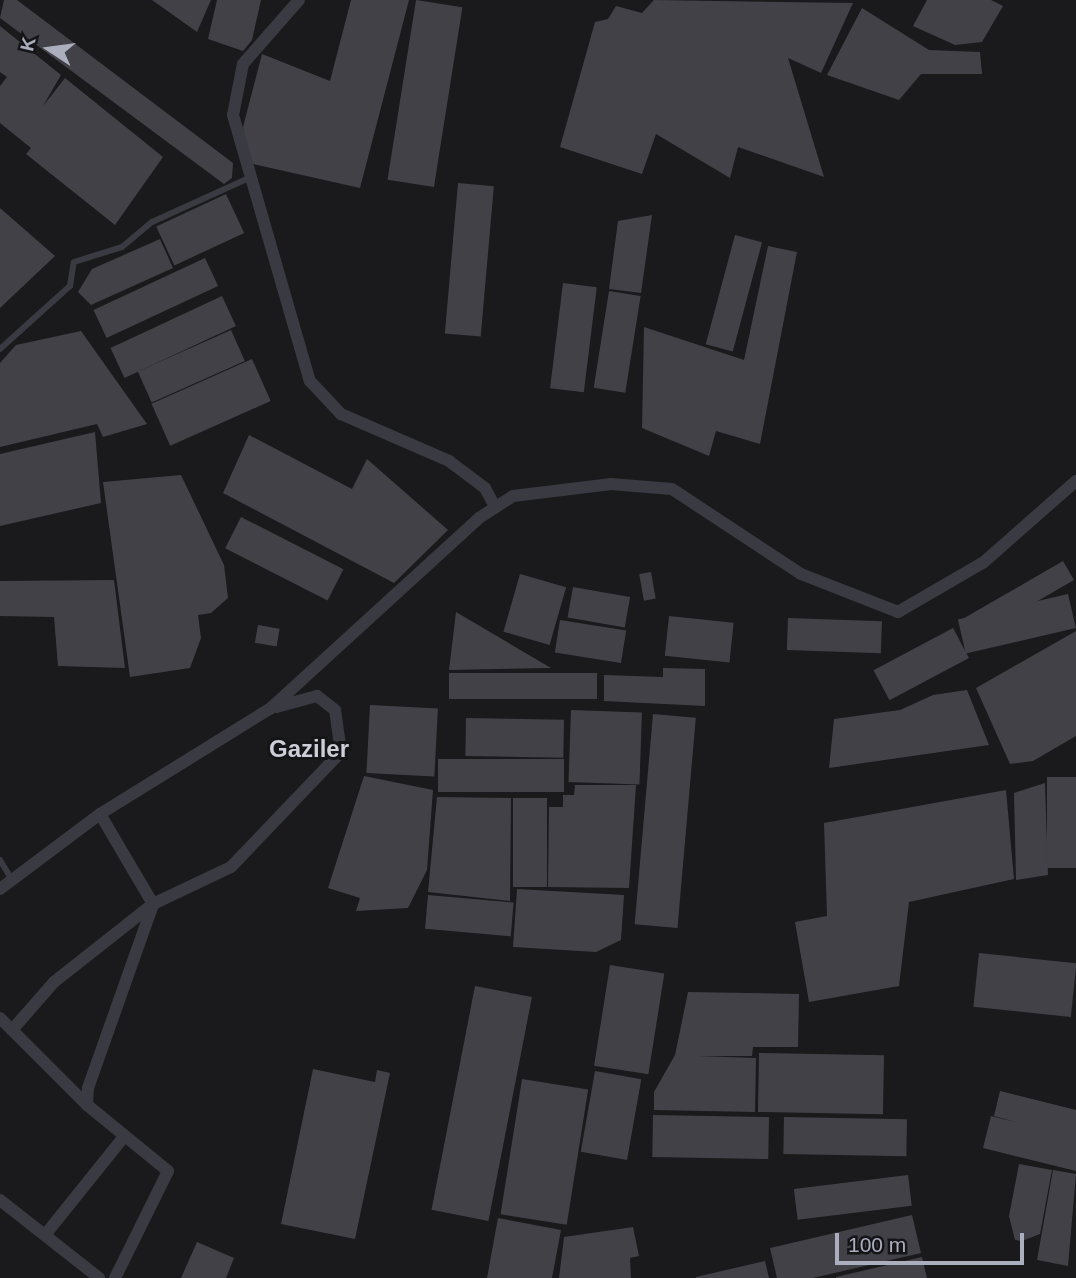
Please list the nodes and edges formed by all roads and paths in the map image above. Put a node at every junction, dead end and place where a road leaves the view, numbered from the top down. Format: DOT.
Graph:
graph roads {
  1 [pos="299,0"];
  2 [pos="249,178"];
  3 [pos="0,349"];
  4 [pos="1076,481"];
  5 [pos="495,507"];
  6 [pos="271,708"];
  7 [pos="100,814"];
  8 [pos="0,860"];
  9 [pos="11,878"];
  10 [pos="0,889"];
  11 [pos="153,904"];
  12 [pos="0,1018"];
  13 [pos="12,1030"];
  14 [pos="87,1105"];
  15 [pos="123,1138"];
  16 [pos="0,1200"];
  17 [pos="45,1235"];
  18 [pos="99,1278"];
  19 [pos="115,1278"];
  1 -- 2 [label="street"];
  2 -- 3 [label="lane"];
  2 -- 5 [label="street"];
  4 -- 5 [label="street"];
  5 -- 6 [label="street"];
  6 -- 7 [label="street"];
  6 -- 11 [label="street"];
  7 -- 9 [label="street"];
  7 -- 11 [label="street"];
  8 -- 9 [label="lane"];
  9 -- 10 [label="street"];
  11 -- 13 [label="street"];
  11 -- 14 [label="street"];
  12 -- 13 [label="street"];
  13 -- 14 [label="street"];
  14 -- 15 [label="street"];
  15 -- 17 [label="street"];
  15 -- 19 [label="street"];
  16 -- 17 [label="street"];
  17 -- 18 [label="street"];
}
